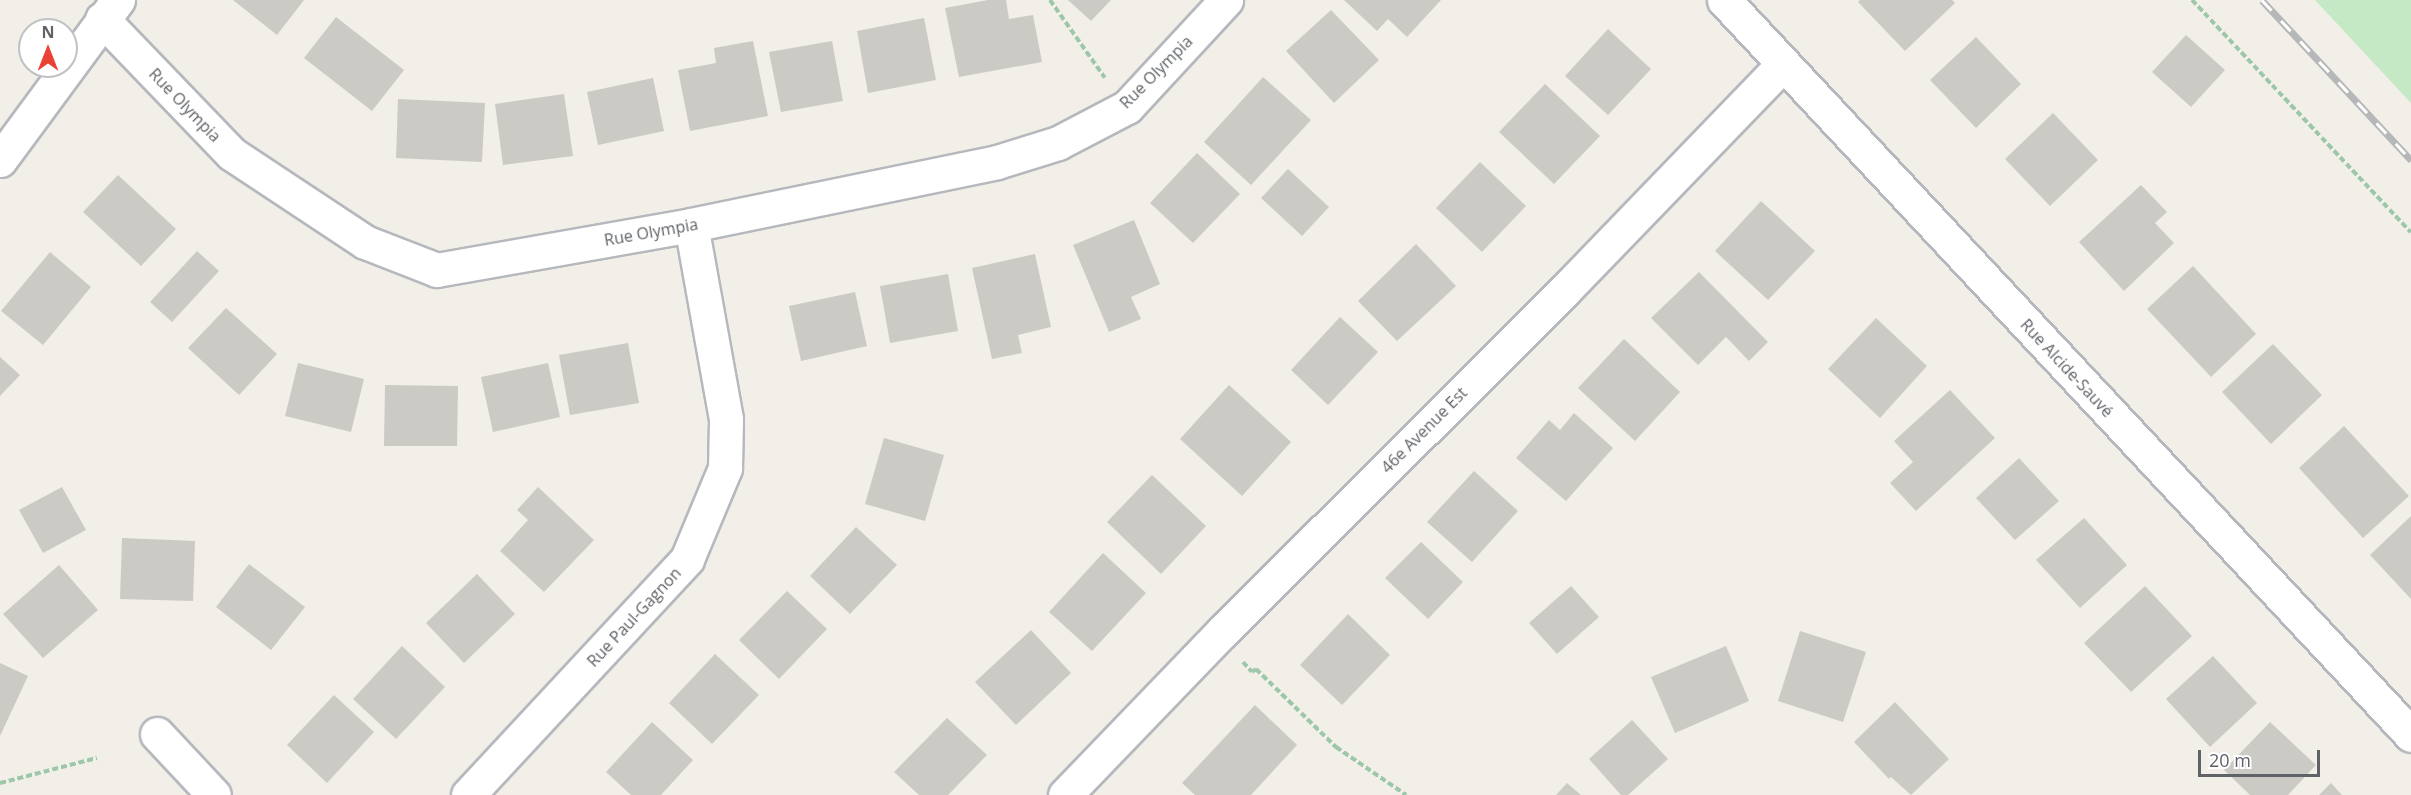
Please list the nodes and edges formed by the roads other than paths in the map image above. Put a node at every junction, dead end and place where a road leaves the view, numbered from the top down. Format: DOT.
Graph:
graph roads {
  1 [pos="1226,0"];
  2 [pos="1724,0"];
  3 [pos="110,10"];
  4 [pos="1782,64"];
  5 [pos="0,160"];
  6 [pos="691,225"];
  7 [pos="157,734"];
  8 [pos="2411,735"];
  9 [pos="214,795"];
  10 [pos="468,795"];
  11 [pos="1065,795"];
  1 -- 6 [label="street, Rue Olympia"];
  2 -- 4 [label="street, Rue Alcide-Sauvé"];
  3 -- 5 [label="street"];
  3 -- 6 [label="street, Rue Olympia"];
  4 -- 8 [label="street, Rue Alcide-Sauvé"];
  4 -- 11 [label="street, 46e Avenue Est"];
  6 -- 10 [label="street, Rue Paul-Gagnon"];
  7 -- 9 [label="street"];
}
